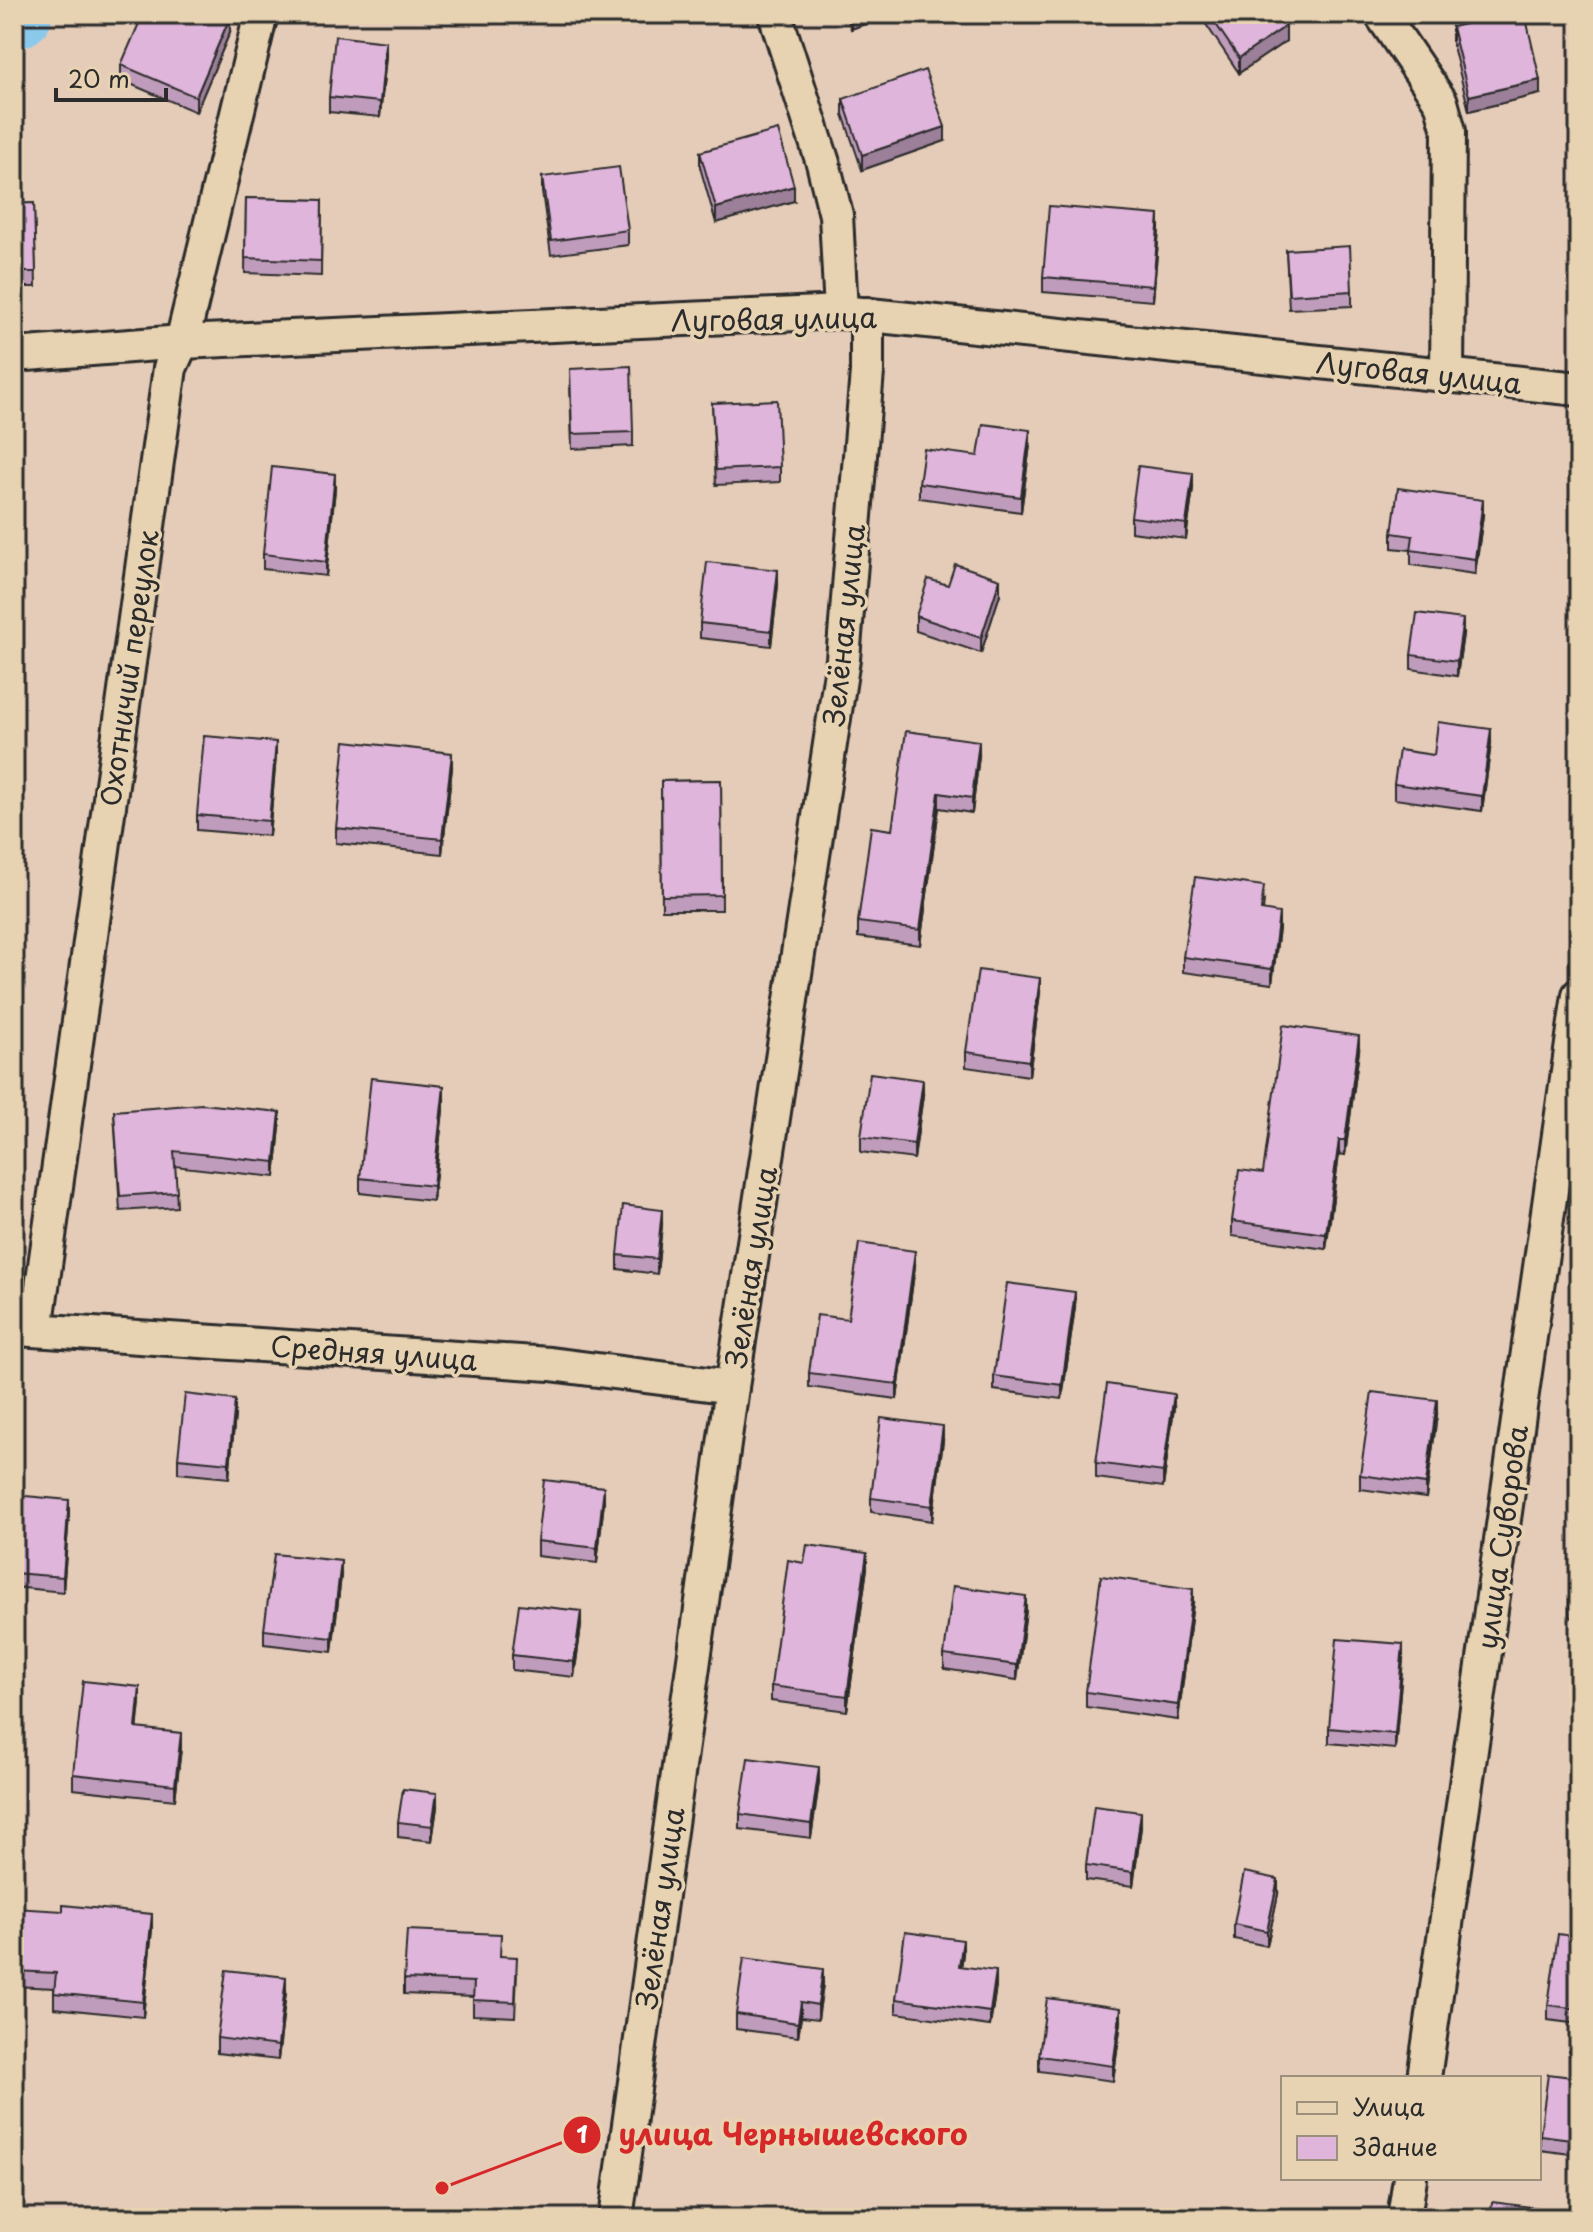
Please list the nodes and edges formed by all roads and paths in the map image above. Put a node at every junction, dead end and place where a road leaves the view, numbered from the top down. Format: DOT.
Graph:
graph roads {
  1 [pos="261,14"];
  2 [pos="775,14"];
  3 [pos="1381,14"];
  4 [pos="854,313"];
  5 [pos="182,342"];
  6 [pos="14,355"];
  7 [pos="1447,376"];
  8 [pos="1579,389"];
  9 [pos="1579,995"];
  10 [pos="25,1329"];
  11 [pos="732,1387"];
  12 [pos="1424,2076"];
  13 [pos="1410,2180"];
  14 [pos="616,2218"];
  15 [pos="1404,2218"];
  1 -- 5 [label="street, Охотничий переулок"];
  2 -- 4 [label="street, Зелёная улица"];
  3 -- 7 [label="street"];
  4 -- 5 [label="street, Луговая улица"];
  4 -- 7 [label="street, Луговая улица"];
  4 -- 11 [label="street, Зелёная улица"];
  5 -- 6 [label="street, Луговая улица"];
  5 -- 10 [label="street, Охотничий переулок"];
  7 -- 8 [label="street, Луговая улица"];
  9 -- 12 [label="street, улица Суворова"];
  10 -- 11 [label="street, Средняя улица"];
  11 -- 14 [label="street, Зелёная улица"];
  13 -- 15 [label="street"];
}
